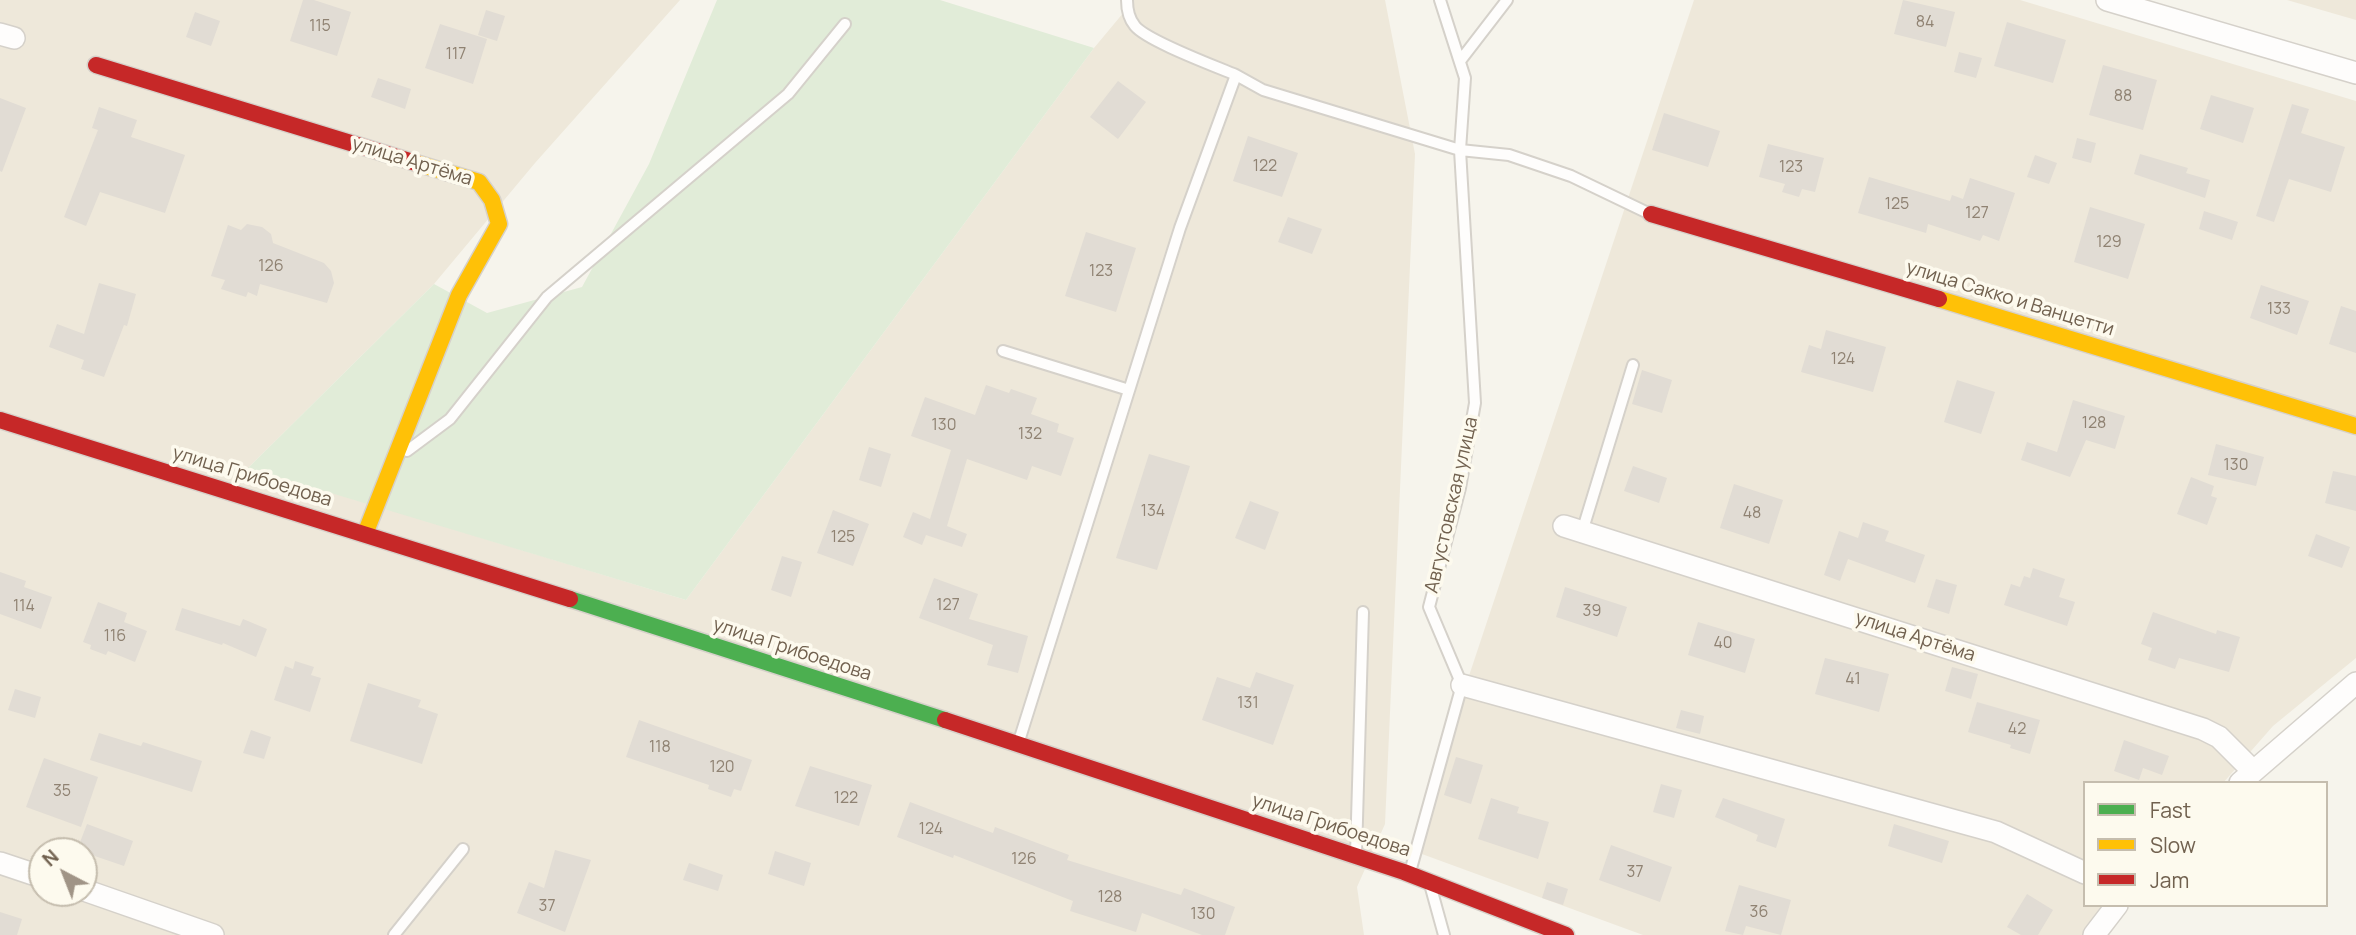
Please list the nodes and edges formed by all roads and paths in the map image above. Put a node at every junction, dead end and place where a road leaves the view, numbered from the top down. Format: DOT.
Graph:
graph roads {
  1 [pos="1127,0"];
  2 [pos="1440,0"];
  3 [pos="1507,0"];
  4 [pos="2108,0"];
  5 [pos="845,24"];
  6 [pos="1460,61"];
  7 [pos="96,65"];
  8 [pos="2356,73"];
  9 [pos="1236,75"];
  10 [pos="1460,150"];
  11 [pos="1651,214"];
  12 [pos="1003,351"];
  13 [pos="1633,365"];
  14 [pos="1129,390"];
  15 [pos="0,420"];
  16 [pos="2356,426"];
  17 [pos="396,459"];
  18 [pos="1573,529"];
  19 [pos="365,534"];
  20 [pos="1363,612"];
  21 [pos="2356,683"];
  22 [pos="1462,685"];
  23 [pos="1018,744"];
  24 [pos="2246,777"];
  25 [pos="463,849"];
  26 [pos="1356,856"];
  27 [pos="0,863"];
  28 [pos="28,872"];
  29 [pos="2083,872"];
  30 [pos="1410,874"];
  31 [pos="1429,882"];
  32 [pos="98,895"];
  33 [pos="2115,907"];
  34 [pos="1537,930"];
  35 [pos="213,935"];
  36 [pos="394,935"];
  37 [pos="1444,935"];
  38 [pos="1566,935"];
  39 [pos="2094,935"];
  1 -- 9 [label="lane"];
  2 -- 6 [label="lane, Августовская улица"];
  3 -- 6 [label="lane"];
  4 -- 8 [label="street"];
  5 -- 17 [label="lane"];
  6 -- 10 [label="lane, Августовская улица"];
  7 -- 17 [label="street, улица Артёма"];
  9 -- 10 [label="lane"];
  9 -- 14 [label="lane"];
  10 -- 11 [label="lane"];
  10 -- 22 [label="lane, Августовская улица"];
  11 -- 16 [label="street, улица Сакко и Ванцетти"];
  12 -- 14 [label="lane"];
  13 -- 18 [label="lane"];
  14 -- 23 [label="lane"];
  15 -- 19 [label="street, улица Грибоедова"];
  17 -- 19 [label="street, улица Артёма"];
  18 -- 24 [label="street, улица Артёма"];
  19 -- 23 [label="street, улица Грибоедова"];
  20 -- 26 [label="lane"];
  21 -- 24 [label="street"];
  22 -- 29 [label="street"];
  22 -- 30 [label="lane"];
  23 -- 26 [label="street, улица Грибоедова"];
  25 -- 36 [label="lane"];
  26 -- 30 [label="street, улица Грибоедова"];
  27 -- 28 [label="street"];
  30 -- 31 [label="street, улица Грибоедова"];
  31 -- 34 [label="street, улица Грибоедова"];
  31 -- 37 [label="lane"];
  32 -- 35 [label="street"];
  33 -- 39 [label="street"];
  34 -- 38 [label="street, улица Грибоедова"];
}
